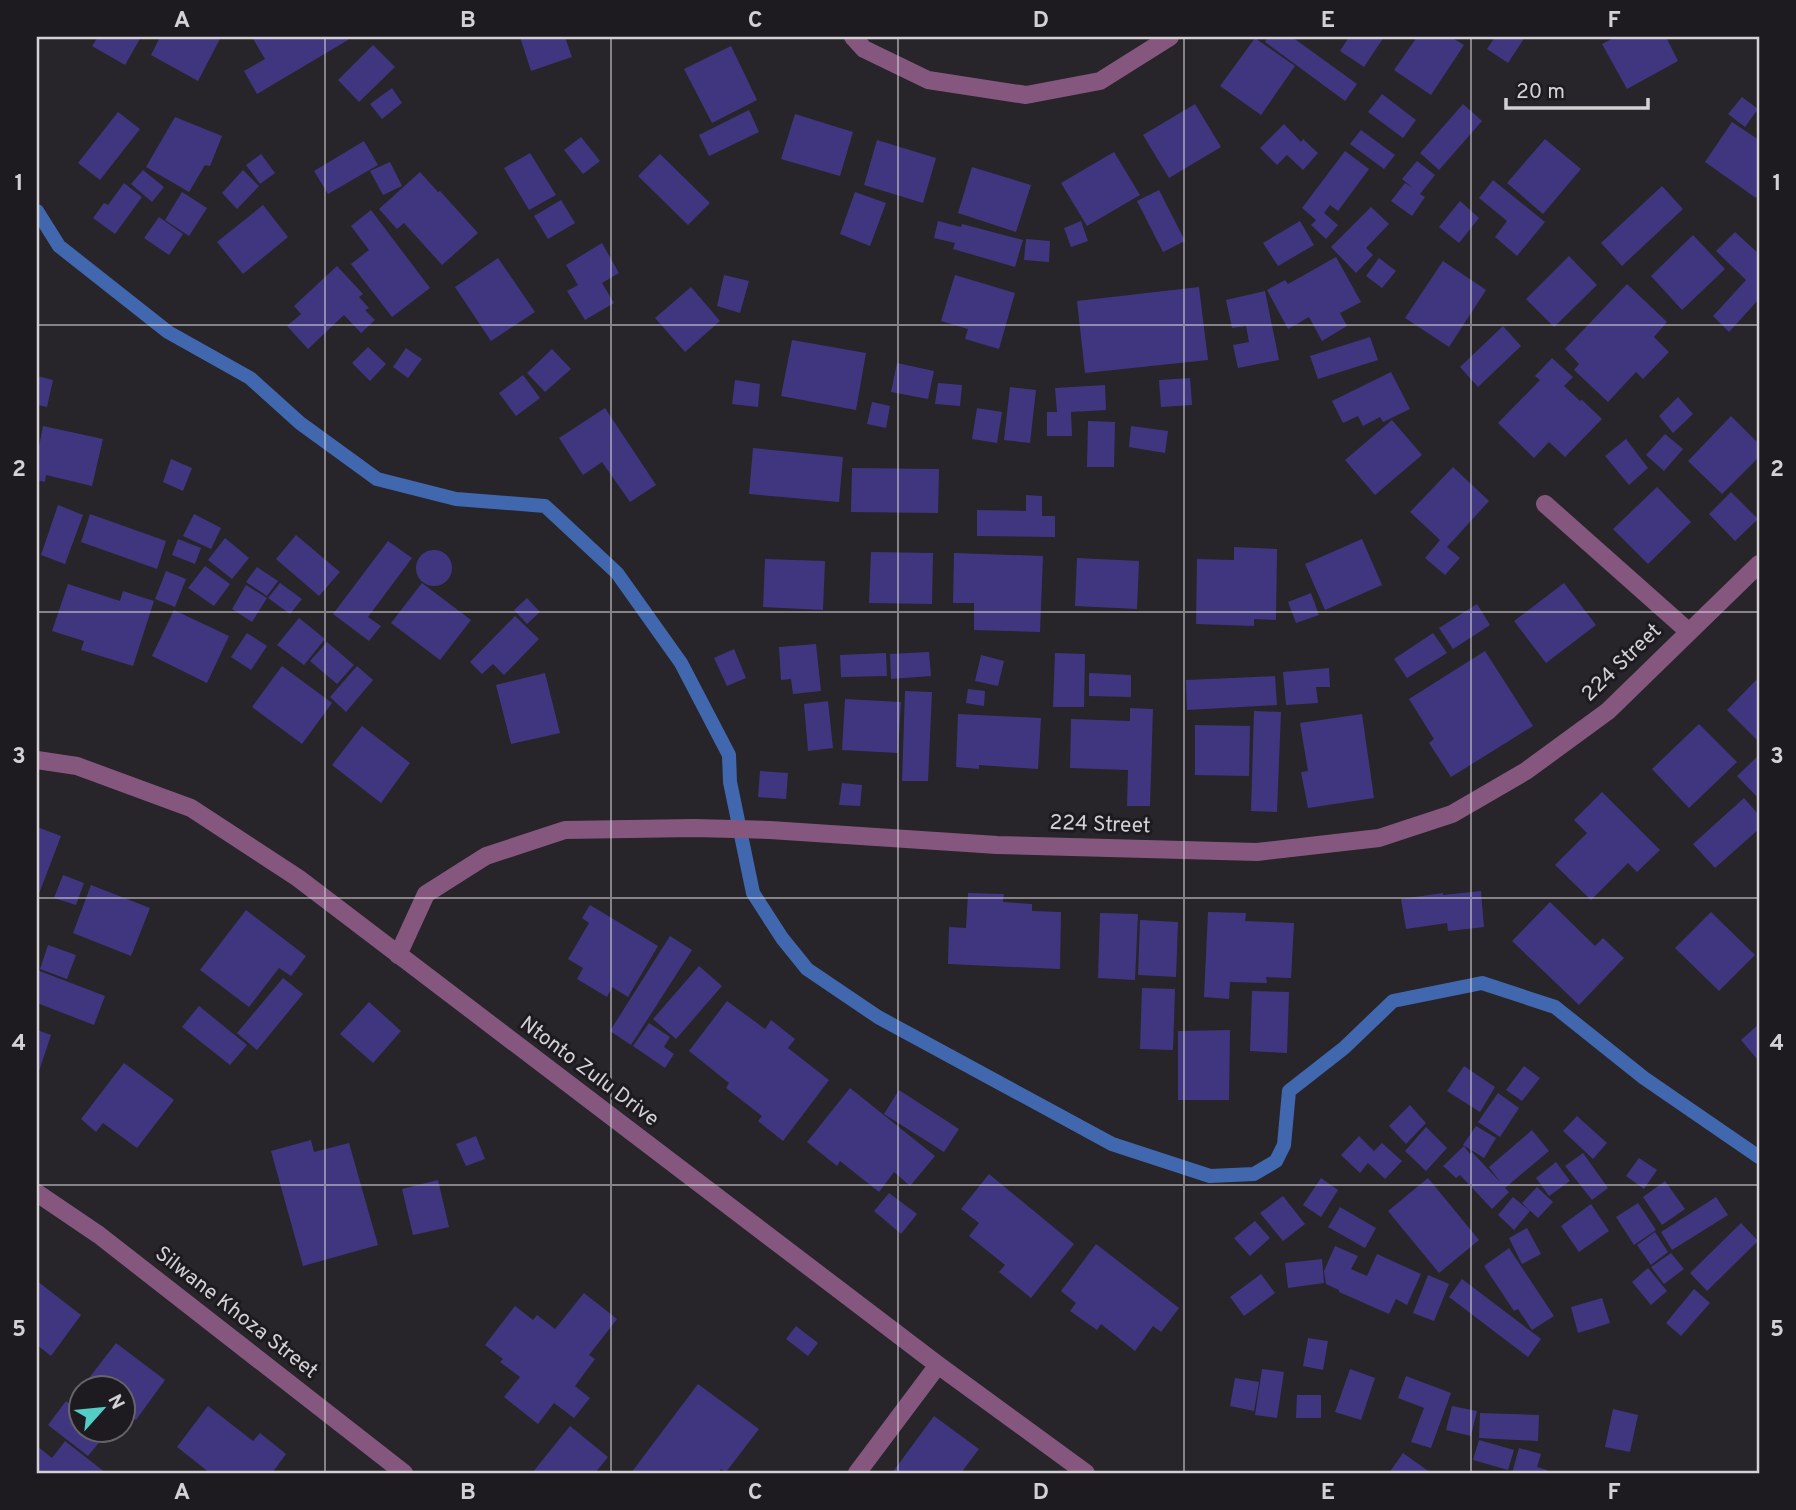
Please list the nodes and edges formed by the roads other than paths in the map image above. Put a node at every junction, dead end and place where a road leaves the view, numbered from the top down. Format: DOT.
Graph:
graph roads {
  1 [pos="853,37"];
  2 [pos="1170,37"];
  3 [pos="1545,504"];
  4 [pos="1759,564"];
  5 [pos="1688,631"];
  6 [pos="37,761"];
  7 [pos="398,955"];
  8 [pos="37,1193"];
  9 [pos="938,1364"];
  10 [pos="404,1473"];
  11 [pos="857,1473"];
  12 [pos="1086,1473"];
  1 -- 2 [label="street"];
  3 -- 5 [label="street"];
  4 -- 5 [label="street, 224 Street"];
  5 -- 7 [label="street, 224 Street"];
  6 -- 7 [label="street, Ntonto Zulu Drive"];
  7 -- 9 [label="street, Ntonto Zulu Drive"];
  8 -- 10 [label="street, Silwane Khoza Street"];
  9 -- 11 [label="street"];
  9 -- 12 [label="street, Ntonto Zulu Drive"];
}
